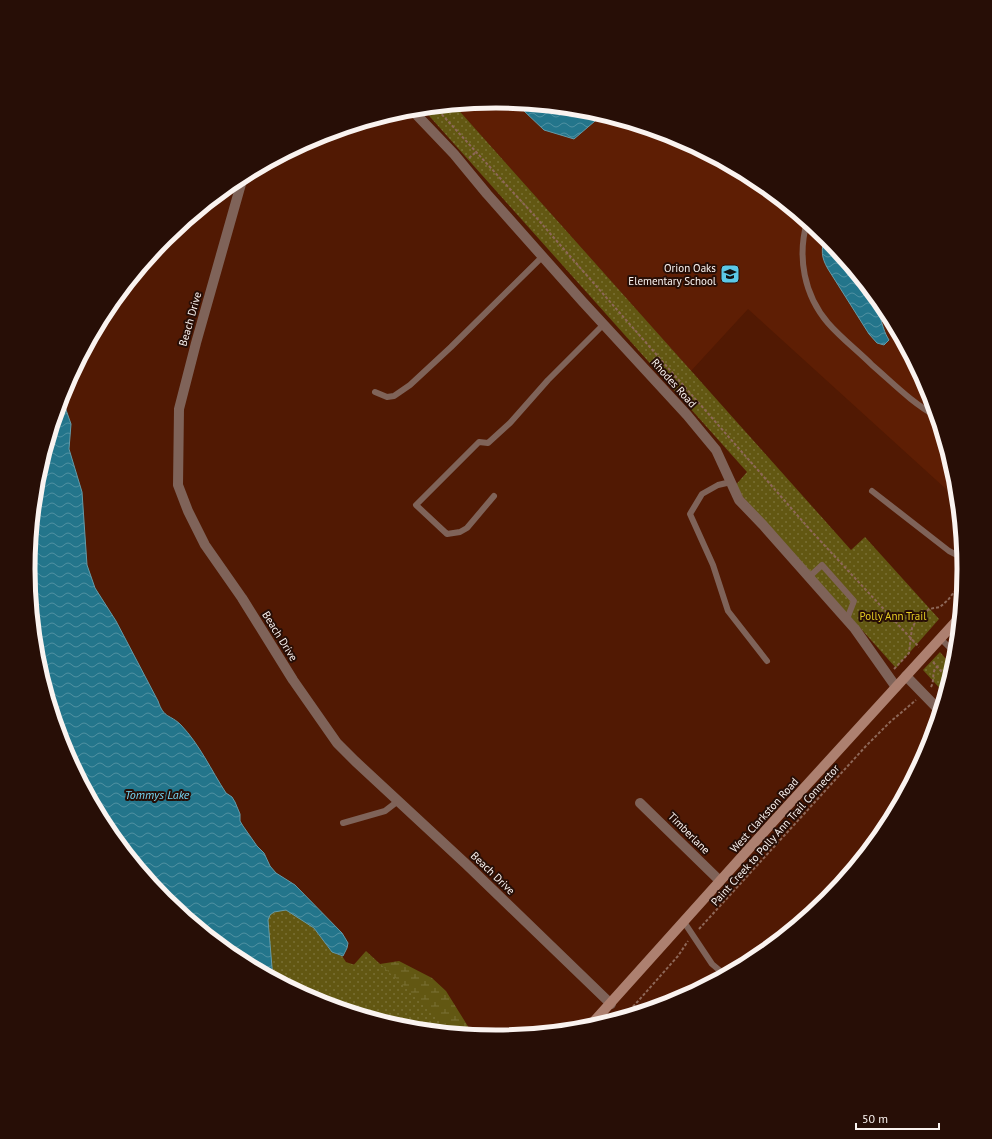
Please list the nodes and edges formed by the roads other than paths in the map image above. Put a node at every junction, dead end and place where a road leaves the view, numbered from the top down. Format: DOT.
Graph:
graph roads {
  1 [pos="417,115"];
  2 [pos="241,186"];
  3 [pos="806,229"];
  4 [pos="542,256"];
  5 [pos="604,324"];
  6 [pos="376,392"];
  7 [pos="929,412"];
  8 [pos="731,482"];
  9 [pos="872,491"];
  10 [pos="494,496"];
  11 [pos="957,555"];
  12 [pos="809,577"];
  13 [pos="847,619"];
  14 [pos="954,624"];
  15 [pos="941,639"];
  16 [pos="950,648"];
  17 [pos="767,661"];
  18 [pos="906,676"];
  19 [pos="896,687"];
  20 [pos="936,707"];
  21 [pos="398,801"];
  22 [pos="640,803"];
  23 [pos="343,823"];
  24 [pos="720,881"];
  25 [pos="684,922"];
  26 [pos="721,972"];
  27 [pos="611,1004"];
  28 [pos="596,1020"];
  1 -- 4 [label="street, Rhodes Road"];
  2 -- 21 [label="street, Beach Drive"];
  3 -- 7 [label="lane"];
  4 -- 5 [label="street, Rhodes Road"];
  4 -- 6 [label="lane"];
  5 -- 8 [label="street, Rhodes Road"];
  5 -- 10 [label="lane"];
  8 -- 12 [label="street, Rhodes Road"];
  8 -- 17 [label="lane"];
  9 -- 11 [label="lane"];
  12 -- 13 [label="street, Rhodes Road"];
  12 -- 13 [label="lane"];
  13 -- 19 [label="street, Rhodes Road"];
  14 -- 15 [label="main road, West Clarkston Road"];
  15 -- 16 [label="lane"];
  15 -- 18 [label="main road, West Clarkston Road"];
  18 -- 19 [label="main road, West Clarkston Road"];
  18 -- 20 [label="street"];
  19 -- 24 [label="main road, West Clarkston Road"];
  21 -- 23 [label="lane"];
  21 -- 27 [label="street, Beach Drive"];
  22 -- 24 [label="street, Timberlane"];
  24 -- 25 [label="main road, West Clarkston Road"];
  25 -- 26 [label="lane"];
  25 -- 27 [label="main road, West Clarkston Road"];
  27 -- 28 [label="main road, West Clarkston Road"];
}
